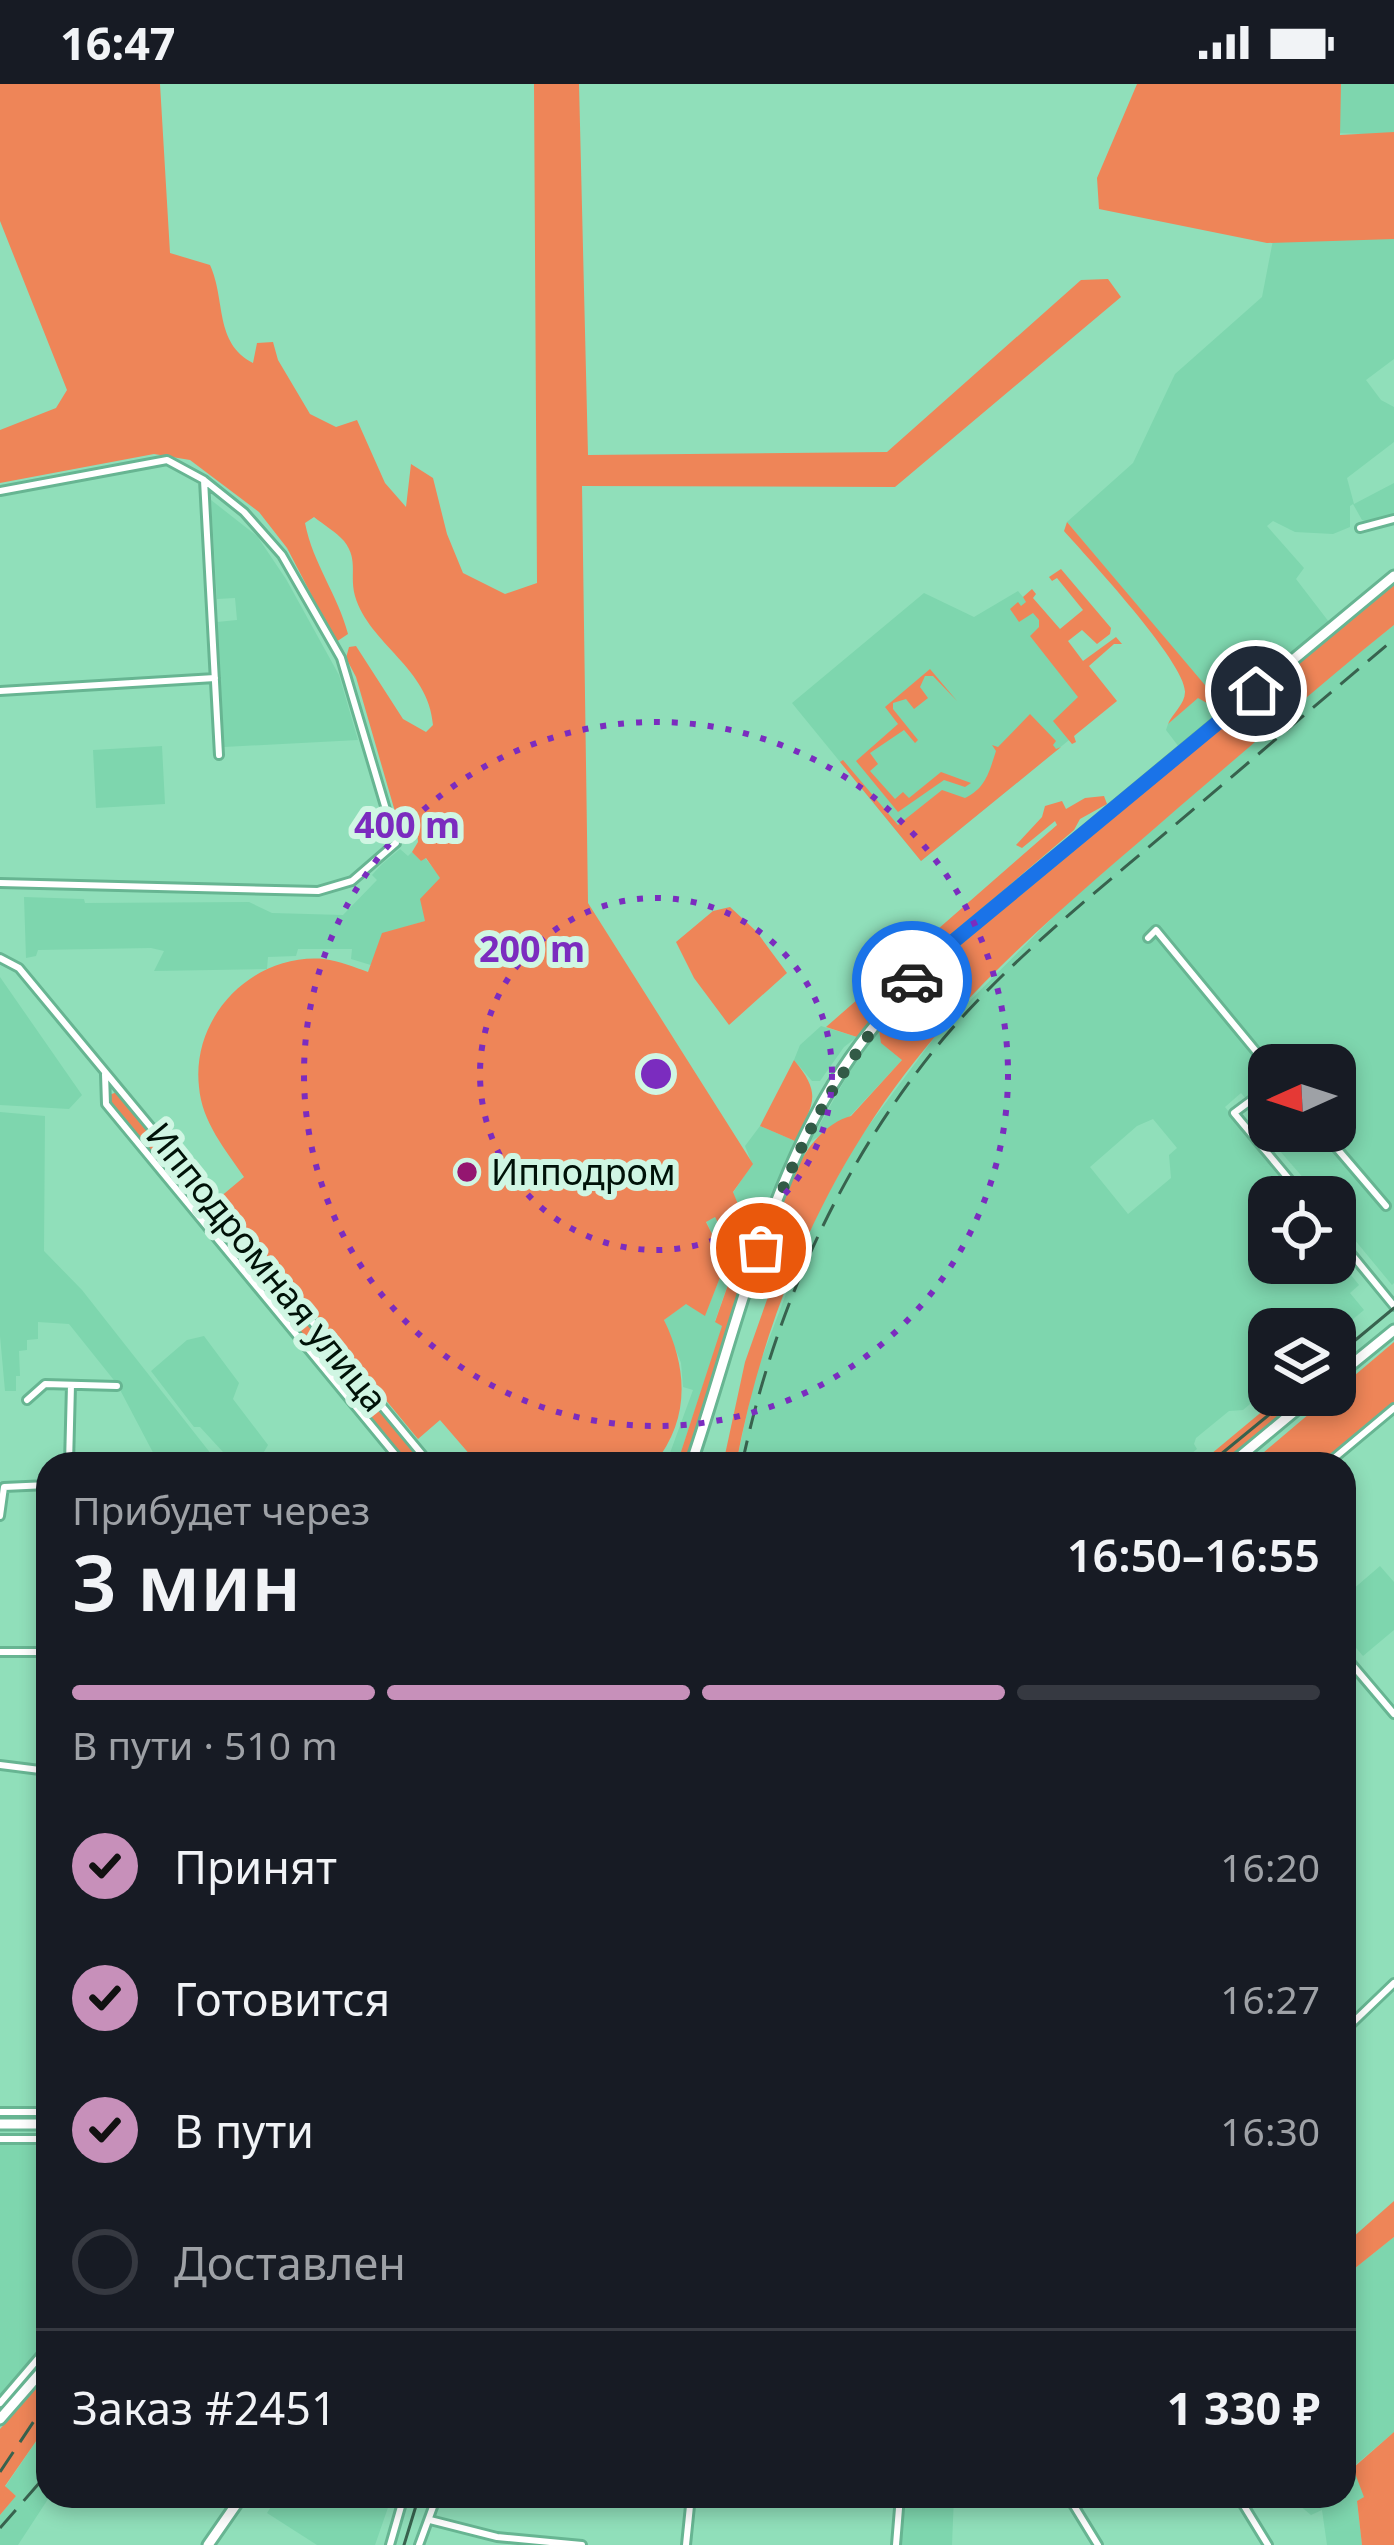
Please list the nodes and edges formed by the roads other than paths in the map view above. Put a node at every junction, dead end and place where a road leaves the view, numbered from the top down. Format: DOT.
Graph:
graph roads {
  1 [pos="204,480"];
  2 [pos="0,491"];
  3 [pos="1394,519"];
  4 [pos="1360,528"];
  5 [pos="1394,576"];
  6 [pos="215,678"];
  7 [pos="0,691"];
  8 [pos="219,755"];
  9 [pos="0,883"];
  10 [pos="1148,938"];
  11 [pos="0,958"];
  12 [pos="1250,1044"];
  13 [pos="105,1070"];
  14 [pos="1248,1103"];
  15 [pos="1248,1130"];
  16 [pos="1266,1152"];
  17 [pos="1340,1152"];
  18 [pos="1286,1176"];
  19 [pos="1386,1206"];
  20 [pos="1356,1259"];
  21 [pos="1393,1303"];
  22 [pos="1394,1330"];
  23 [pos="1356,1361"];
  24 [pos="70,1385"];
  25 [pos="117,1386"];
  26 [pos="27,1400"];
  27 [pos="1394,1408"];
  28 [pos="1289,1416"];
  29 [pos="69,1452"];
  30 [pos="393,1452"];
  31 [pos="420,1452"];
  32 [pos="696,1452"];
  33 [pos="1245,1452"];
  34 [pos="1341,1452"];
  35 [pos="36,1486"];
  36 [pos="0,1516"];
  37 [pos="0,1652"];
  38 [pos="36,1652"];
  39 [pos="1356,1669"];
  40 [pos="1394,1714"];
  41 [pos="0,1765"];
  42 [pos="36,1770"];
  43 [pos="1394,1983"];
  44 [pos="1356,2019"];
  45 [pos="0,2112"];
  46 [pos="36,2112"];
  47 [pos="0,2123"];
  48 [pos="36,2124"];
  49 [pos="0,2139"];
  50 [pos="36,2139"];
  51 [pos="36,2361"];
  52 [pos="36,2378"];
  53 [pos="0,2403"];
  54 [pos="0,2419"];
  55 [pos="234,2508"];
  56 [pos="401,2508"];
  57 [pos="434,2508"];
  58 [pos="690,2508"];
  59 [pos="899,2508"];
  60 [pos="1075,2508"];
  61 [pos="1245,2508"];
  62 [pos="430,2520"];
  63 [pos="208,2545"];
  64 [pos="390,2545"];
  65 [pos="419,2545"];
  66 [pos="582,2545"];
  67 [pos="686,2545"];
  68 [pos="896,2545"];
  69 [pos="1098,2545"];
  70 [pos="1268,2545"];
  1 -- 2 [label="street"];
  1 -- 6 [label="street"];
  1 -- 9 [label="street"];
  3 -- 4 [label="street"];
  5 -- 32 [label="main road"];
  6 -- 7 [label="street"];
  6 -- 8 [label="street"];
  10 -- 12 [label="street"];
  11 -- 13 [label="street, Ипподромная улица"];
  13 -- 30 [label="street, Ипподромная улица"];
  13 -- 31 [label="street, Ипподромная улица"];
  14 -- 15 [label="street"];
  16 -- 18 [label="street"];
  17 -- 19 [label="street"];
  20 -- 21 [label="street"];
  22 -- 23 [label="main road"];
  24 -- 25 [label="street"];
  24 -- 26 [label="street"];
  24 -- 29 [label="street"];
  27 -- 34 [label="street"];
  28 -- 33 [label="main road"];
  35 -- 36 [label="street"];
  37 -- 38 [label="street"];
  39 -- 40 [label="street"];
  41 -- 42 [label="street"];
  43 -- 44 [label="street"];
  45 -- 46 [label="street"];
  47 -- 48 [label="main road"];
  49 -- 50 [label="street"];
  51 -- 53 [label="street"];
  52 -- 54 [label="main road"];
  55 -- 63 [label="main road"];
  56 -- 64 [label="street"];
  57 -- 62 [label="street"];
  58 -- 67 [label="street"];
  59 -- 68 [label="street"];
  60 -- 69 [label="street"];
  61 -- 70 [label="street"];
  62 -- 65 [label="street"];
  62 -- 66 [label="street"];
}
